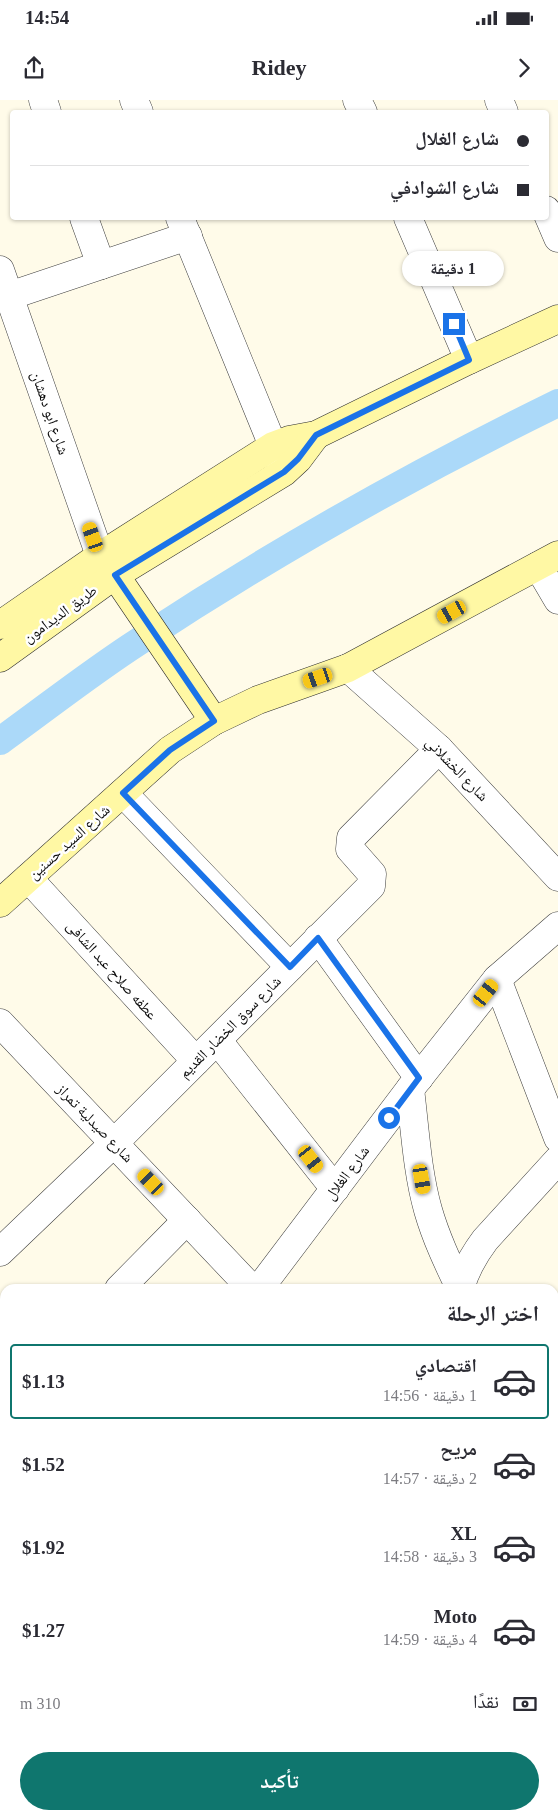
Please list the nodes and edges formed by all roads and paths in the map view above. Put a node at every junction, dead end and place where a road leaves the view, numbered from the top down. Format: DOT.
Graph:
graph roads {
  1 [pos="549,217"];
  2 [pos="85,220"];
  3 [pos="409,220"];
  4 [pos="184,227"];
  5 [pos="558,238"];
  6 [pos="101,265"];
  7 [pos="0,270"];
  8 [pos="9,296"];
  9 [pos="558,318"];
  10 [pos="469,360"];
  11 [pos="316,435"];
  12 [pos="273,446"];
  13 [pos="284,472"];
  14 [pos="548,560"];
  15 [pos="114,575"];
  16 [pos="558,600"];
  17 [pos="0,625"];
  18 [pos="0,658"];
  19 [pos="348,668"];
  20 [pos="214,721"];
  21 [pos="439,749"];
  22 [pos="123,793"];
  23 [pos="558,877"];
  24 [pos="28,878"];
  25 [pos="0,903"];
  26 [pos="558,926"];
  27 [pos="318,938"];
  28 [pos="290,967"];
  29 [pos="497,979"];
  30 [pos="0,1023"];
  31 [pos="218,1040"];
  32 [pos="196,1061"];
  33 [pos="415,1084"];
  34 [pos="558,1138"];
  35 [pos="114,1143"];
  36 [pos="558,1160"];
  37 [pos="335,1189"];
  38 [pos="187,1220"];
  39 [pos="0,1252"];
  40 [pos="124,1284"];
  41 [pos="247,1284"];
  42 [pos="263,1284"];
  43 [pos="458,1284"];
  44 [pos="462,1284"];
  1 -- 5 [label="street"];
  2 -- 6 [label="street"];
  3 -- 10 [label="street"];
  4 -- 6 [label="street"];
  4 -- 12 [label="street"];
  6 -- 8 [label="street"];
  7 -- 8 [label="street, شارع ابو دهشان"];
  8 -- 15 [label="street, شارع ابو دهشان"];
  9 -- 10 [label="main road, طريق الديدامون"];
  10 -- 11 [label="main road, طريق الديدامون"];
  11 -- 12 [label="main road, طريق الديدامون"];
  11 -- 13 [label="main road, طريق الديدامون"];
  12 -- 13 [label="street"];
  12 -- 15 [label="main road, طريق الديدامون"];
  13 -- 15 [label="main road, طريق الديدامون"];
  14 -- 16 [label="street"];
  14 -- 19 [label="main road, شارع السيد حسنين"];
  15 -- 17 [label="main road, طريق الديدامون"];
  15 -- 18 [label="main road, طريق الديدامون"];
  15 -- 20 [label="main road"];
  19 -- 20 [label="main road, شارع السيد حسنين"];
  19 -- 21 [label="street, شارع الخشلاني"];
  20 -- 22 [label="main road, شارع السيد حسنين"];
  21 -- 23 [label="street, شارع الخشلاني"];
  21 -- 27 [label="street, شارع سوق الخضار القديم"];
  22 -- 24 [label="main road, شارع السيد حسنين"];
  22 -- 28 [label="street"];
  24 -- 25 [label="main road, شارع السيد حسنين"];
  24 -- 32 [label="street, عطفه صلاح عبد الشافى"];
  26 -- 29 [label="street, شارع الغلال"];
  27 -- 28 [label="street, شارع سوق الخضار القديم"];
  27 -- 33 [label="street"];
  28 -- 31 [label="street, شارع سوق الخضار القديم"];
  29 -- 33 [label="street, شارع الغلال"];
  29 -- 34 [label="street"];
  30 -- 35 [label="street, شارع صيدلية تمراز"];
  31 -- 32 [label="street, شارع سوق الخضار القديم"];
  31 -- 37 [label="street"];
  32 -- 35 [label="street, شارع سوق الخضار القديم"];
  33 -- 37 [label="street, شارع الغلال"];
  33 -- 43 [label="street"];
  35 -- 38 [label="street, شارع صيدلية تمراز"];
  35 -- 39 [label="street, شارع سوق الخضار القديم"];
  36 -- 44 [label="street"];
  37 -- 42 [label="street, شارع الغلال"];
  38 -- 40 [label="street"];
  38 -- 41 [label="street, شارع صيدلية تمراز"];
}
